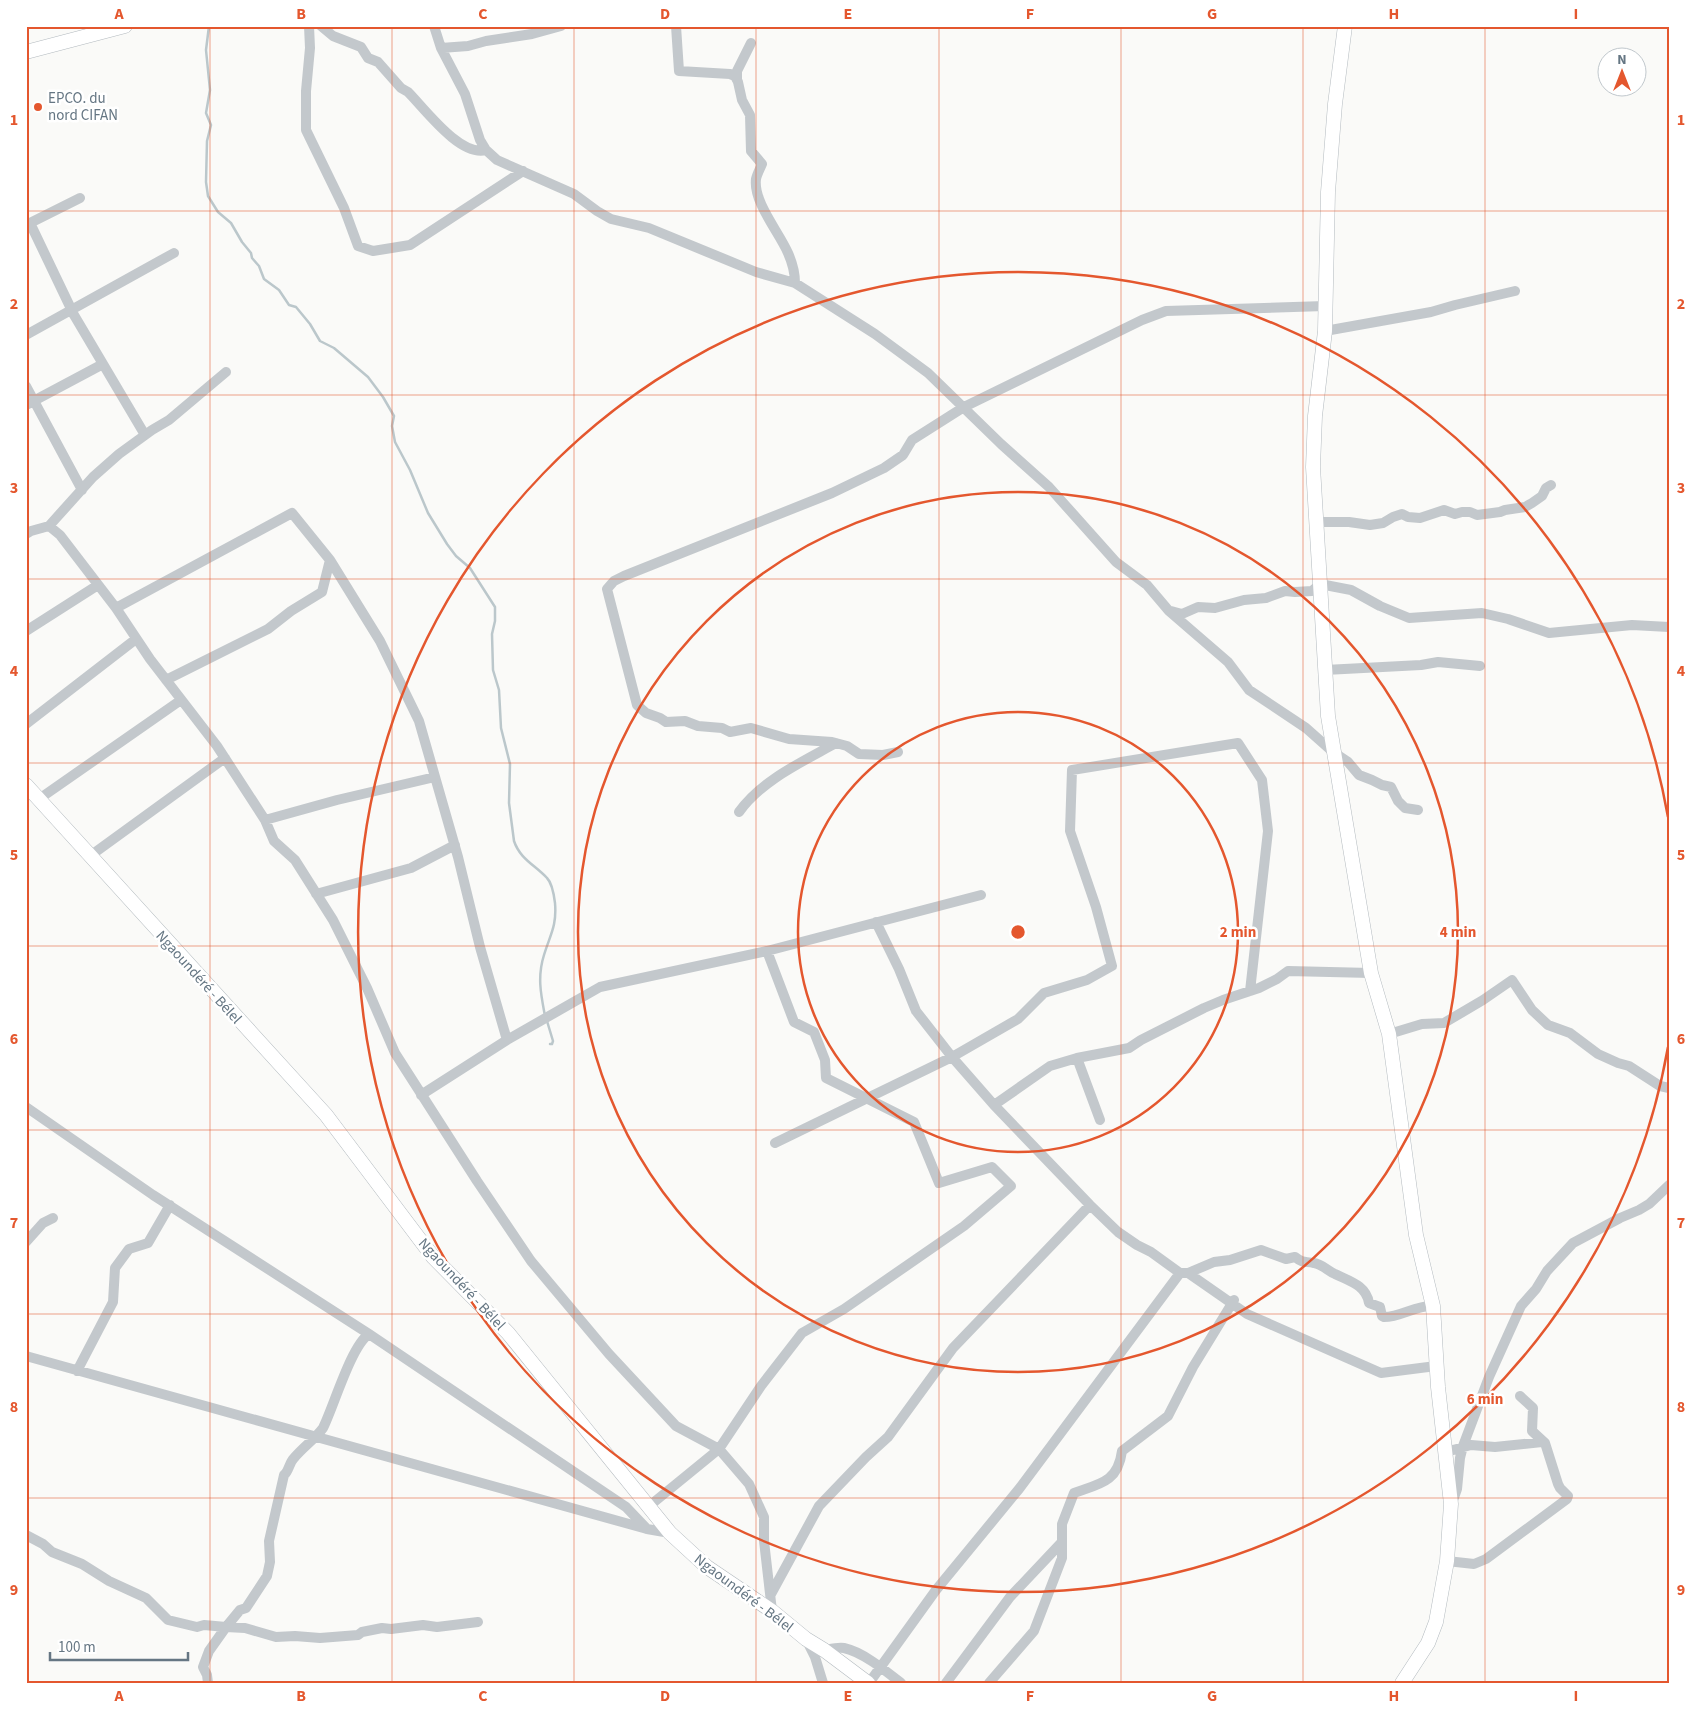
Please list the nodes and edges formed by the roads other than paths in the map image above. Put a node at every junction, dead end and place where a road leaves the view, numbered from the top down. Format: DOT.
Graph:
graph roads {
  1 [pos="125,26"];
  2 [pos="310,26"];
  3 [pos="321,26"];
  4 [pos="434,26"];
  5 [pos="562,26"];
  6 [pos="676,26"];
  7 [pos="1345,26"];
  8 [pos="751,43"];
  9 [pos="441,48"];
  10 [pos="26,52"];
  11 [pos="737,80"];
  12 [pos="486,150"];
  13 [pos="523,172"];
  14 [pos="80,198"];
  15 [pos="28,224"];
  16 [pos="174,253"];
  17 [pos="795,283"];
  18 [pos="1515,291"];
  19 [pos="1325,306"];
  20 [pos="72,310"];
  21 [pos="1325,331"];
  22 [pos="26,335"];
  23 [pos="103,364"];
  24 [pos="226,372"];
  25 [pos="26,386"];
  26 [pos="30,403"];
  27 [pos="964,408"];
  28 [pos="145,435"];
  29 [pos="1551,485"];
  30 [pos="82,490"];
  31 [pos="1317,522"];
  32 [pos="48,526"];
  33 [pos="26,534"];
  34 [pos="330,560"];
  35 [pos="1320,584"];
  36 [pos="98,585"];
  37 [pos="116,608"];
  38 [pos="1169,611"];
  39 [pos="1669,627"];
  40 [pos="26,631"];
  41 [pos="136,639"];
  42 [pos="1480,666"];
  43 [pos="1325,670"];
  44 [pos="166,680"];
  45 [pos="181,700"];
  46 [pos="26,724"];
  47 [pos="836,743"];
  48 [pos="898,752"];
  49 [pos="1333,752"];
  50 [pos="225,758"];
  51 [pos="435,777"];
  52 [pos="26,785"];
  53 [pos="39,799"];
  54 [pos="1418,810"];
  55 [pos="739,812"];
  56 [pos="265,820"];
  57 [pos="455,845"];
  58 [pos="90,856"];
  59 [pos="316,894"];
  60 [pos="981,895"];
  61 [pos="876,922"];
  62 [pos="767,951"];
  63 [pos="1371,973"];
  64 [pos="1250,991"];
  65 [pos="1389,1034"];
  66 [pos="507,1040"];
  67 [pos="952,1057"];
  68 [pos="1076,1058"];
  69 [pos="1669,1088"];
  70 [pos="421,1095"];
  71 [pos="867,1098"];
  72 [pos="994,1105"];
  73 [pos="26,1107"];
  74 [pos="1100,1120"];
  75 [pos="775,1143"];
  76 [pos="1669,1185"];
  77 [pos="170,1206"];
  78 [pos="1090,1206"];
  79 [pos="53,1218"];
  80 [pos="26,1242"];
  81 [pos="1184,1273"];
  82 [pos="1233,1302"];
  83 [pos="1433,1306"];
  84 [pos="369,1334"];
  85 [pos="26,1356"];
  86 [pos="1436,1366"];
  87 [pos="77,1371"];
  88 [pos="1520,1396"];
  89 [pos="316,1437"];
  90 [pos="1542,1442"];
  91 [pos="1462,1448"];
  92 [pos="719,1449"];
  93 [pos="1445,1449"];
  94 [pos="1451,1504"];
  95 [pos="648,1507"];
  96 [pos="647,1529"];
  97 [pos="670,1533"];
  98 [pos="26,1535"];
  99 [pos="1062,1542"];
  100 [pos="1447,1561"];
  101 [pos="770,1595"];
  102 [pos="772,1610"];
  103 [pos="478,1622"];
  104 [pos="226,1627"];
  105 [pos="806,1640"];
  106 [pos="824,1650"];
  107 [pos="881,1667"];
  108 [pos="208,1683"];
  109 [pos="823,1683"];
  110 [pos="869,1683"];
  111 [pos="901,1683"];
  112 [pos="946,1683"];
  113 [pos="989,1683"];
  114 [pos="1402,1683"];
  1 -- 10 [label="street"];
  2 -- 13 [label="street"];
  3 -- 12 [label="street"];
  4 -- 9 [label="street"];
  5 -- 9 [label="street"];
  6 -- 11 [label="street"];
  7 -- 19 [label="street"];
  8 -- 11 [label="street"];
  9 -- 12 [label="street"];
  11 -- 17 [label="street"];
  12 -- 13 [label="street"];
  13 -- 17 [label="street"];
  14 -- 15 [label="street"];
  15 -- 20 [label="street"];
  16 -- 20 [label="street"];
  17 -- 27 [label="street"];
  18 -- 21 [label="street"];
  19 -- 21 [label="street"];
  19 -- 27 [label="street"];
  20 -- 22 [label="street"];
  20 -- 23 [label="street"];
  21 -- 31 [label="street"];
  23 -- 26 [label="street"];
  23 -- 28 [label="street"];
  24 -- 28 [label="street"];
  25 -- 26 [label="street"];
  26 -- 30 [label="street"];
  27 -- 38 [label="street"];
  27 -- 47 [label="street"];
  28 -- 30 [label="street"];
  29 -- 31 [label="street"];
  30 -- 32 [label="street"];
  31 -- 35 [label="street"];
  32 -- 33 [label="street"];
  32 -- 36 [label="street"];
  34 -- 37 [label="street"];
  34 -- 44 [label="street"];
  34 -- 51 [label="street"];
  35 -- 38 [label="street"];
  35 -- 39 [label="street"];
  35 -- 43 [label="street"];
  36 -- 37 [label="street"];
  36 -- 40 [label="street"];
  37 -- 41 [label="street"];
  38 -- 49 [label="street"];
  41 -- 44 [label="street"];
  41 -- 46 [label="street"];
  42 -- 43 [label="street"];
  43 -- 49 [label="street"];
  44 -- 45 [label="street"];
  45 -- 50 [label="street"];
  45 -- 53 [label="street"];
  47 -- 48 [label="street"];
  47 -- 55 [label="street"];
  49 -- 54 [label="street"];
  49 -- 63 [label="street"];
  50 -- 56 [label="street"];
  50 -- 58 [label="street"];
  51 -- 56 [label="street"];
  51 -- 57 [label="street"];
  52 -- 53 [label="street, Ngaoundéré - Bélel"];
  53 -- 58 [label="street, Ngaoundéré - Bélel"];
  56 -- 59 [label="street"];
  57 -- 59 [label="street"];
  57 -- 66 [label="street"];
  58 -- 95 [label="street, Ngaoundéré - Bélel"];
  59 -- 70 [label="street"];
  60 -- 61 [label="street"];
  61 -- 62 [label="street"];
  61 -- 67 [label="street"];
  62 -- 66 [label="street"];
  62 -- 71 [label="street"];
  63 -- 64 [label="street"];
  63 -- 65 [label="street"];
  64 -- 67 [label="street"];
  64 -- 68 [label="street"];
  65 -- 69 [label="street"];
  65 -- 83 [label="street"];
  66 -- 70 [label="street"];
  67 -- 71 [label="street"];
  67 -- 72 [label="street"];
  68 -- 72 [label="street"];
  68 -- 74 [label="street"];
  70 -- 92 [label="street"];
  71 -- 75 [label="street"];
  71 -- 92 [label="street"];
  72 -- 78 [label="street"];
  73 -- 77 [label="street"];
  76 -- 91 [label="street"];
  77 -- 84 [label="street"];
  77 -- 87 [label="street"];
  78 -- 81 [label="street"];
  78 -- 101 [label="street"];
  79 -- 80 [label="street"];
  81 -- 82 [label="street"];
  81 -- 83 [label="street"];
  81 -- 107 [label="street"];
  82 -- 86 [label="street"];
  82 -- 99 [label="street"];
  83 -- 86 [label="street"];
  84 -- 89 [label="street"];
  84 -- 96 [label="street"];
  85 -- 87 [label="street"];
  86 -- 93 [label="street"];
  87 -- 89 [label="street"];
  88 -- 90 [label="street"];
  89 -- 96 [label="street"];
  89 -- 104 [label="street"];
  90 -- 91 [label="street"];
  90 -- 100 [label="street"];
  91 -- 93 [label="street"];
  91 -- 94 [label="street"];
  92 -- 95 [label="street"];
  92 -- 101 [label="street"];
  93 -- 94 [label="street"];
  94 -- 100 [label="street"];
  95 -- 97 [label="street, Ngaoundéré - Bélel"];
  96 -- 97 [label="street"];
  97 -- 102 [label="street, Ngaoundéré - Bélel"];
  98 -- 104 [label="street"];
  99 -- 112 [label="street"];
  99 -- 113 [label="street"];
  100 -- 114 [label="street"];
  101 -- 102 [label="street"];
  102 -- 105 [label="street, Ngaoundéré - Bélel"];
  103 -- 104 [label="street"];
  104 -- 108 [label="street"];
  105 -- 106 [label="street, Ngaoundéré - Bélel"];
  105 -- 109 [label="street"];
  106 -- 107 [label="street"];
  106 -- 110 [label="street, Ngaoundéré - Bélel"];
  107 -- 110 [label="street"];
  107 -- 111 [label="street"];
}
